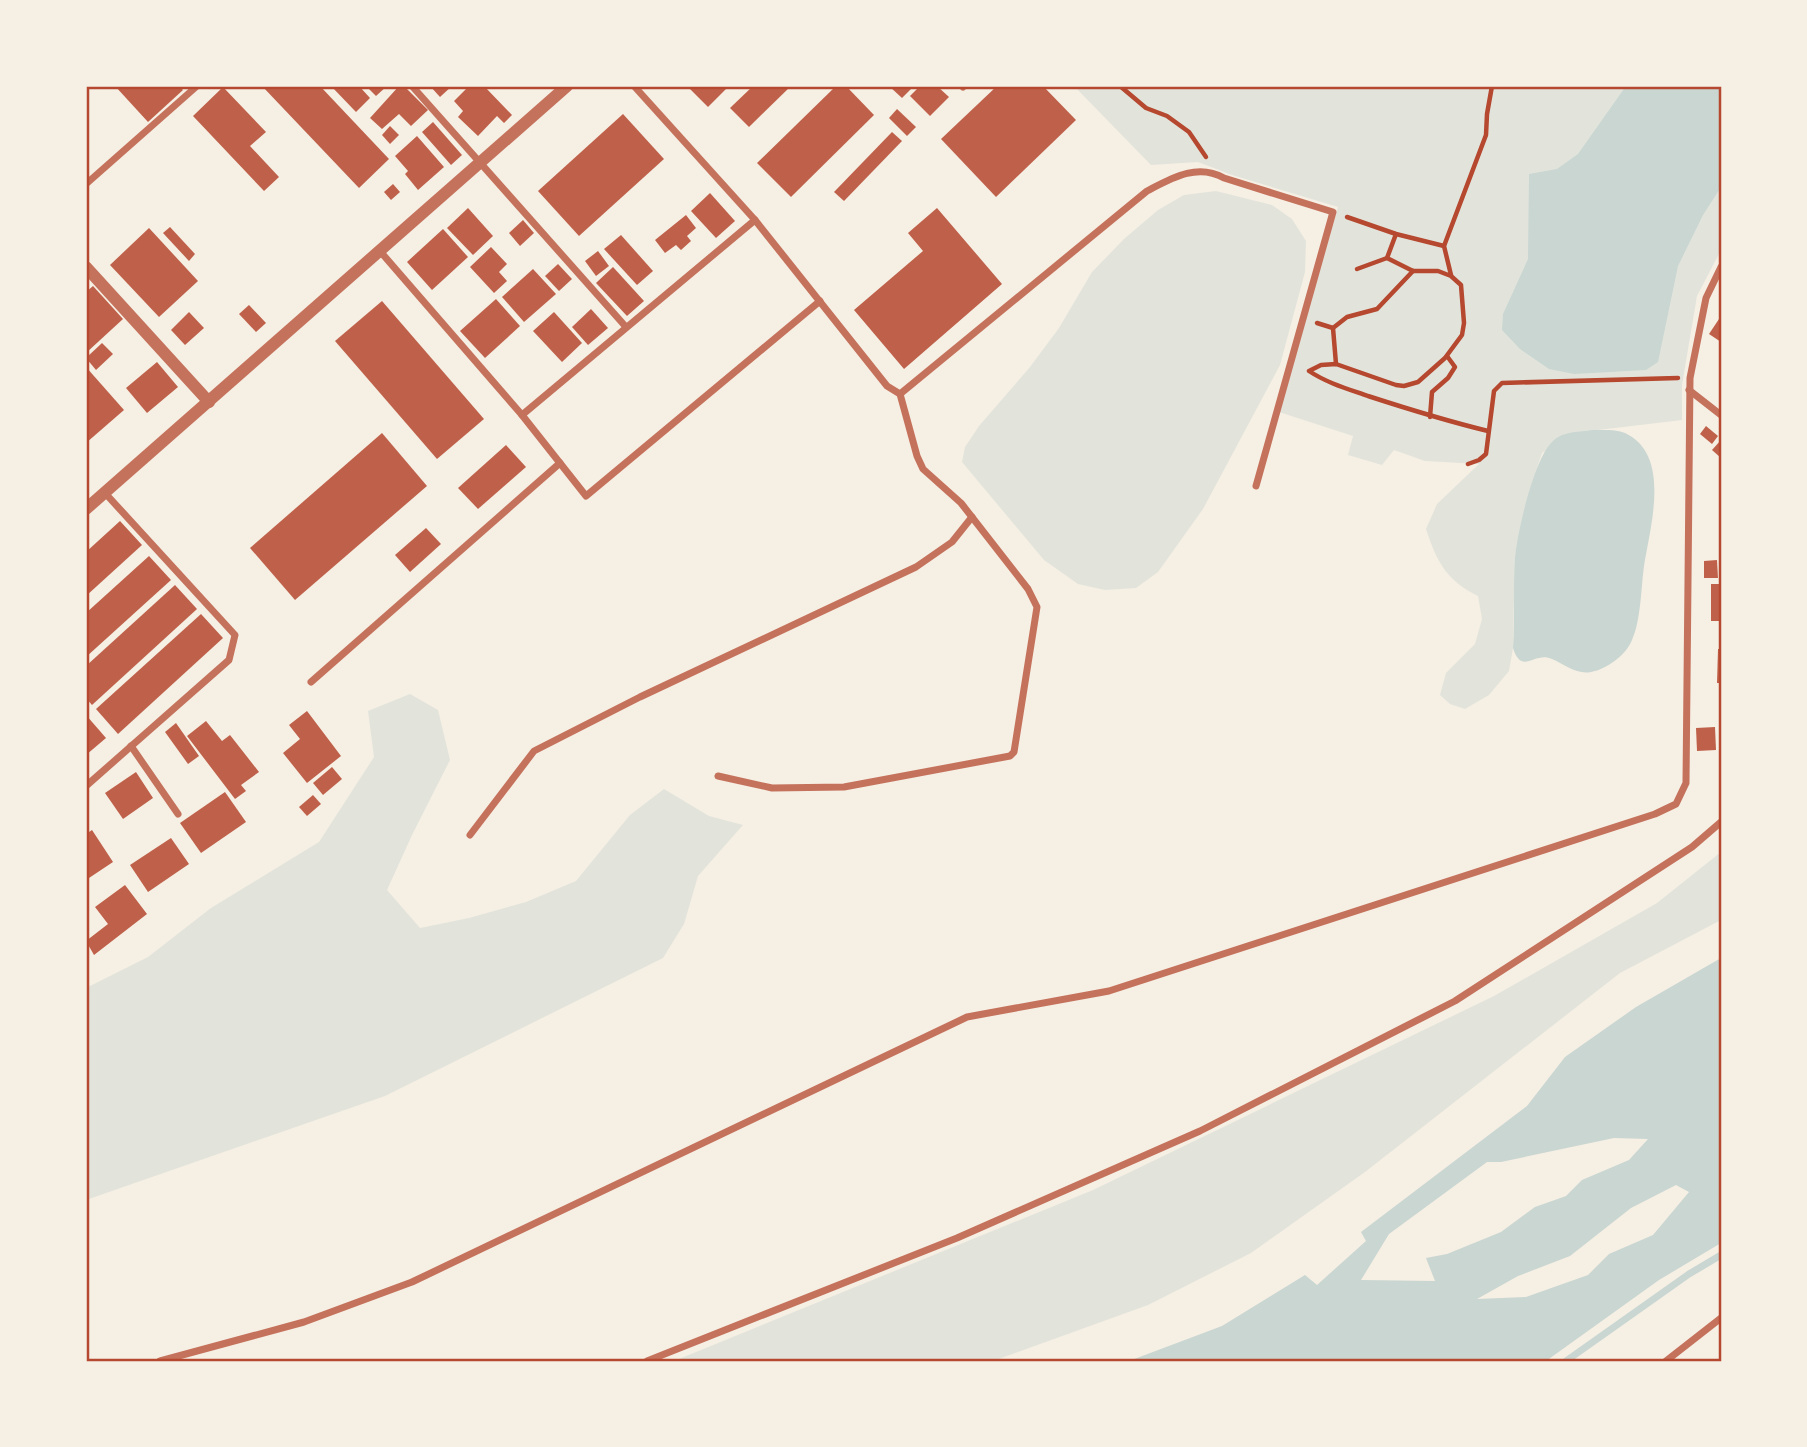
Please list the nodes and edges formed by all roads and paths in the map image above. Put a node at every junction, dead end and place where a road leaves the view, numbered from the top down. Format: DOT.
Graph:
graph roads {
  1 [pos="197,86"];
  2 [pos="412,86"];
  3 [pos="567,86"];
  4 [pos="634,86"];
  5 [pos="1120,86"];
  6 [pos="1492,86"];
  7 [pos="481,163"];
  8 [pos="1213,172"];
  9 [pos="86,184"];
  10 [pos="1333,212"];
  11 [pos="755,220"];
  12 [pos="1396,234"];
  13 [pos="1444,246"];
  14 [pos="379,250"];
  15 [pos="1387,258"];
  16 [pos="86,267"];
  17 [pos="1721,267"];
  18 [pos="1357,269"];
  19 [pos="1413,271"];
  20 [pos="1451,276"];
  21 [pos="820,301"];
  22 [pos="626,327"];
  23 [pos="1447,356"];
  24 [pos="1336,364"];
  25 [pos="1690,378"];
  26 [pos="1689,390"];
  27 [pos="900,394"];
  28 [pos="209,402"];
  29 [pos="522,415"];
  30 [pos="1721,415"];
  31 [pos="1430,417"];
  32 [pos="1488,431"];
  33 [pos="560,463"];
  34 [pos="1468,464"];
  35 [pos="1256,486"];
  36 [pos="104,493"];
  37 [pos="86,509"];
  38 [pos="972,517"];
  39 [pos="311,682"];
  40 [pos="131,746"];
  41 [pos="718,776"];
  42 [pos="86,786"];
  43 [pos="178,814"];
  44 [pos="1721,822"];
  45 [pos="470,835"];
  46 [pos="1721,1318"];
  47 [pos="160,1361"];
  48 [pos="647,1361"];
  49 [pos="1666,1361"];
  1 -- 9 [label="street"];
  2 -- 7 [label="street"];
  3 -- 7 [label="street"];
  4 -- 11 [label="street"];
  5 -- 8 [label="path"];
  6 -- 13 [label="path"];
  7 -- 14 [label="street"];
  7 -- 22 [label="street"];
  8 -- 10 [label="street"];
  8 -- 27 [label="street"];
  10 -- 12 [label="path"];
  10 -- 35 [label="street"];
  11 -- 21 [label="street"];
  11 -- 22 [label="street"];
  12 -- 13 [label="path"];
  12 -- 15 [label="path"];
  13 -- 20 [label="path"];
  14 -- 28 [label="street"];
  14 -- 29 [label="street"];
  15 -- 18 [label="path"];
  15 -- 19 [label="path"];
  16 -- 28 [label="street"];
  17 -- 25 [label="street"];
  19 -- 20 [label="path"];
  19 -- 24 [label="path"];
  20 -- 23 [label="path"];
  21 -- 27 [label="street"];
  21 -- 33 [label="street"];
  22 -- 29 [label="street"];
  23 -- 24 [label="path"];
  23 -- 31 [label="path"];
  24 -- 31 [label="path"];
  25 -- 26 [label="street"];
  25 -- 32 [label="path"];
  26 -- 30 [label="street"];
  26 -- 47 [label="street"];
  27 -- 38 [label="street"];
  28 -- 36 [label="street"];
  29 -- 33 [label="street"];
  31 -- 32 [label="path"];
  32 -- 34 [label="path"];
  33 -- 39 [label="street"];
  36 -- 37 [label="street"];
  36 -- 40 [label="street"];
  38 -- 41 [label="street"];
  38 -- 45 [label="street"];
  40 -- 42 [label="street"];
  40 -- 43 [label="street"];
  44 -- 48 [label="street"];
  46 -- 49 [label="street"];
}
